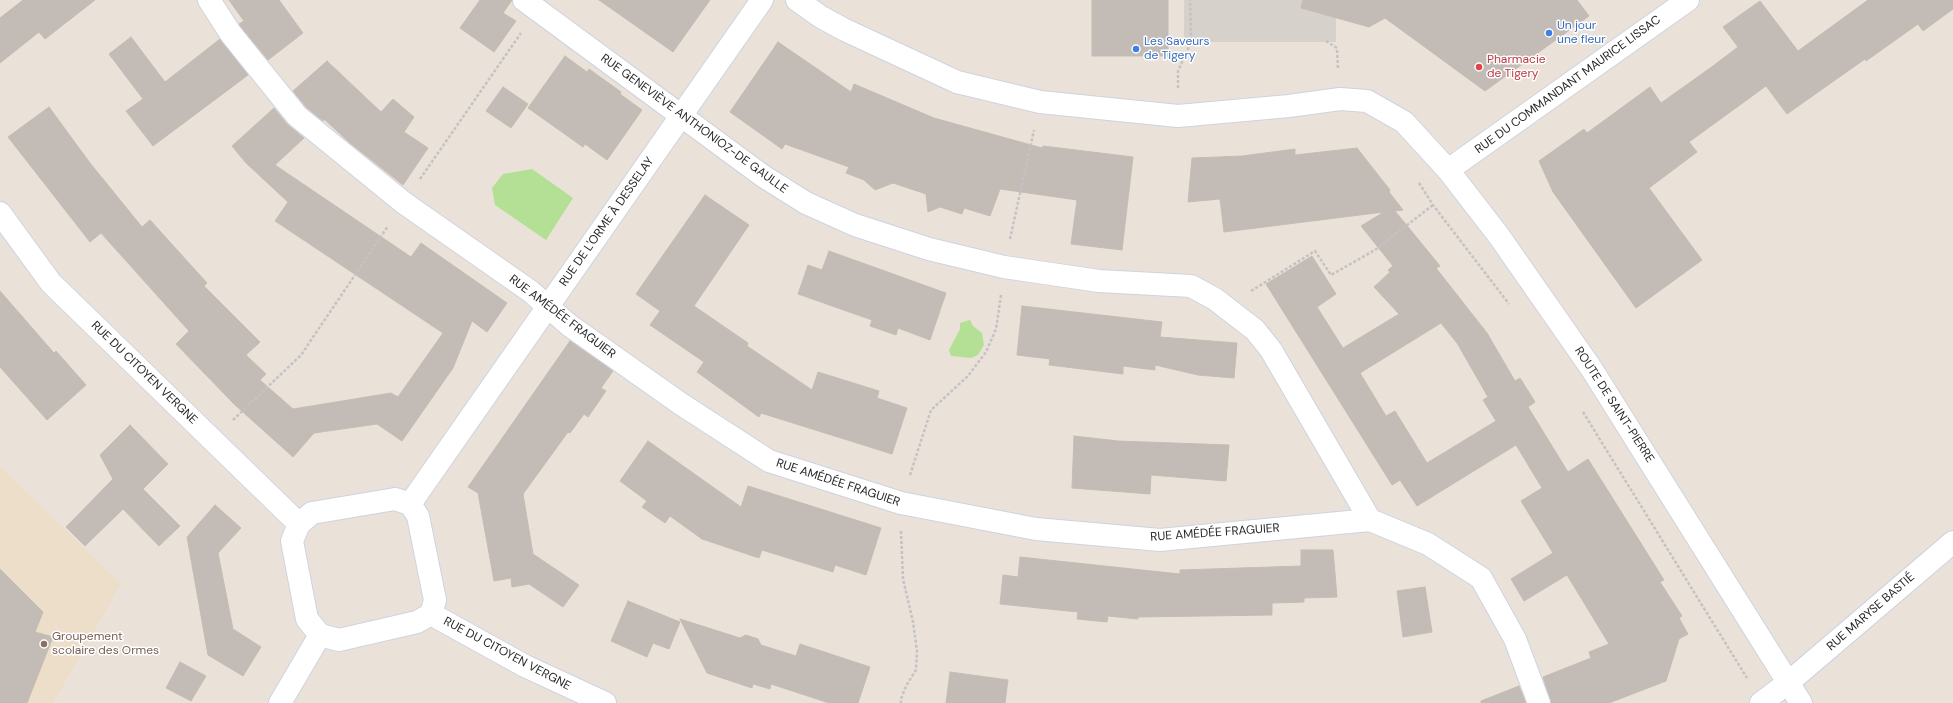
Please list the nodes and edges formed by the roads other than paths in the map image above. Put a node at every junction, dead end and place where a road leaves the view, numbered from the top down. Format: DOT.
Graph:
graph roads {
  1 [pos="209,0"];
  2 [pos="762,0"];
  3 [pos="797,0"];
  4 [pos="1688,0"];
  5 [pos="530,5"];
  6 [pos="681,115"];
  7 [pos="1448,170"];
  8 [pos="0,213"];
  9 [pos="549,307"];
  10 [pos="410,504"];
  11 [pos="1370,520"];
  12 [pos="299,524"];
  13 [pos="1953,542"];
  14 [pos="431,614"];
  15 [pos="320,635"];
  16 [pos="1788,682"];
  17 [pos="280,703"];
  18 [pos="605,703"];
  19 [pos="1539,703"];
  20 [pos="1761,703"];
  21 [pos="1801,703"];
  1 -- 9 [label="street, RUE AMÉDÉE FRAGUIER"];
  2 -- 6 [label="street, RUE DE L'ORME À DESSELAY"];
  3 -- 7 [label="street, ROUTE DE SAINT-PIERRE"];
  4 -- 7 [label="street, RUE DU COMMANDANT MAURICE LISSAC"];
  5 -- 6 [label="street, RUE GENEVIÈVE ANTHONIOZ-DE GAULLE"];
  6 -- 9 [label="street, RUE DE L'ORME À DESSELAY"];
  6 -- 11 [label="street, RUE GENEVIÈVE ANTHONIOZ-DE GAULLE"];
  7 -- 16 [label="street, ROUTE DE SAINT-PIERRE"];
  8 -- 12 [label="street, RUE DU CITOYEN VERGNE"];
  9 -- 10 [label="street, RUE DE L'ORME À DESSELAY"];
  9 -- 11 [label="street, RUE AMÉDÉE FRAGUIER"];
  10 -- 12 [label="street"];
  10 -- 14 [label="street"];
  11 -- 19 [label="street, RUE AMÉDÉE FRAGUIER"];
  12 -- 15 [label="street"];
  13 -- 16 [label="street, RUE MARYSE BASTIÉ"];
  14 -- 15 [label="street"];
  14 -- 18 [label="street, RUE DU CITOYEN VERGNE"];
  15 -- 17 [label="street"];
  16 -- 20 [label="street"];
  16 -- 21 [label="street, ROUTE DE SAINT-PIERRE"];
}
